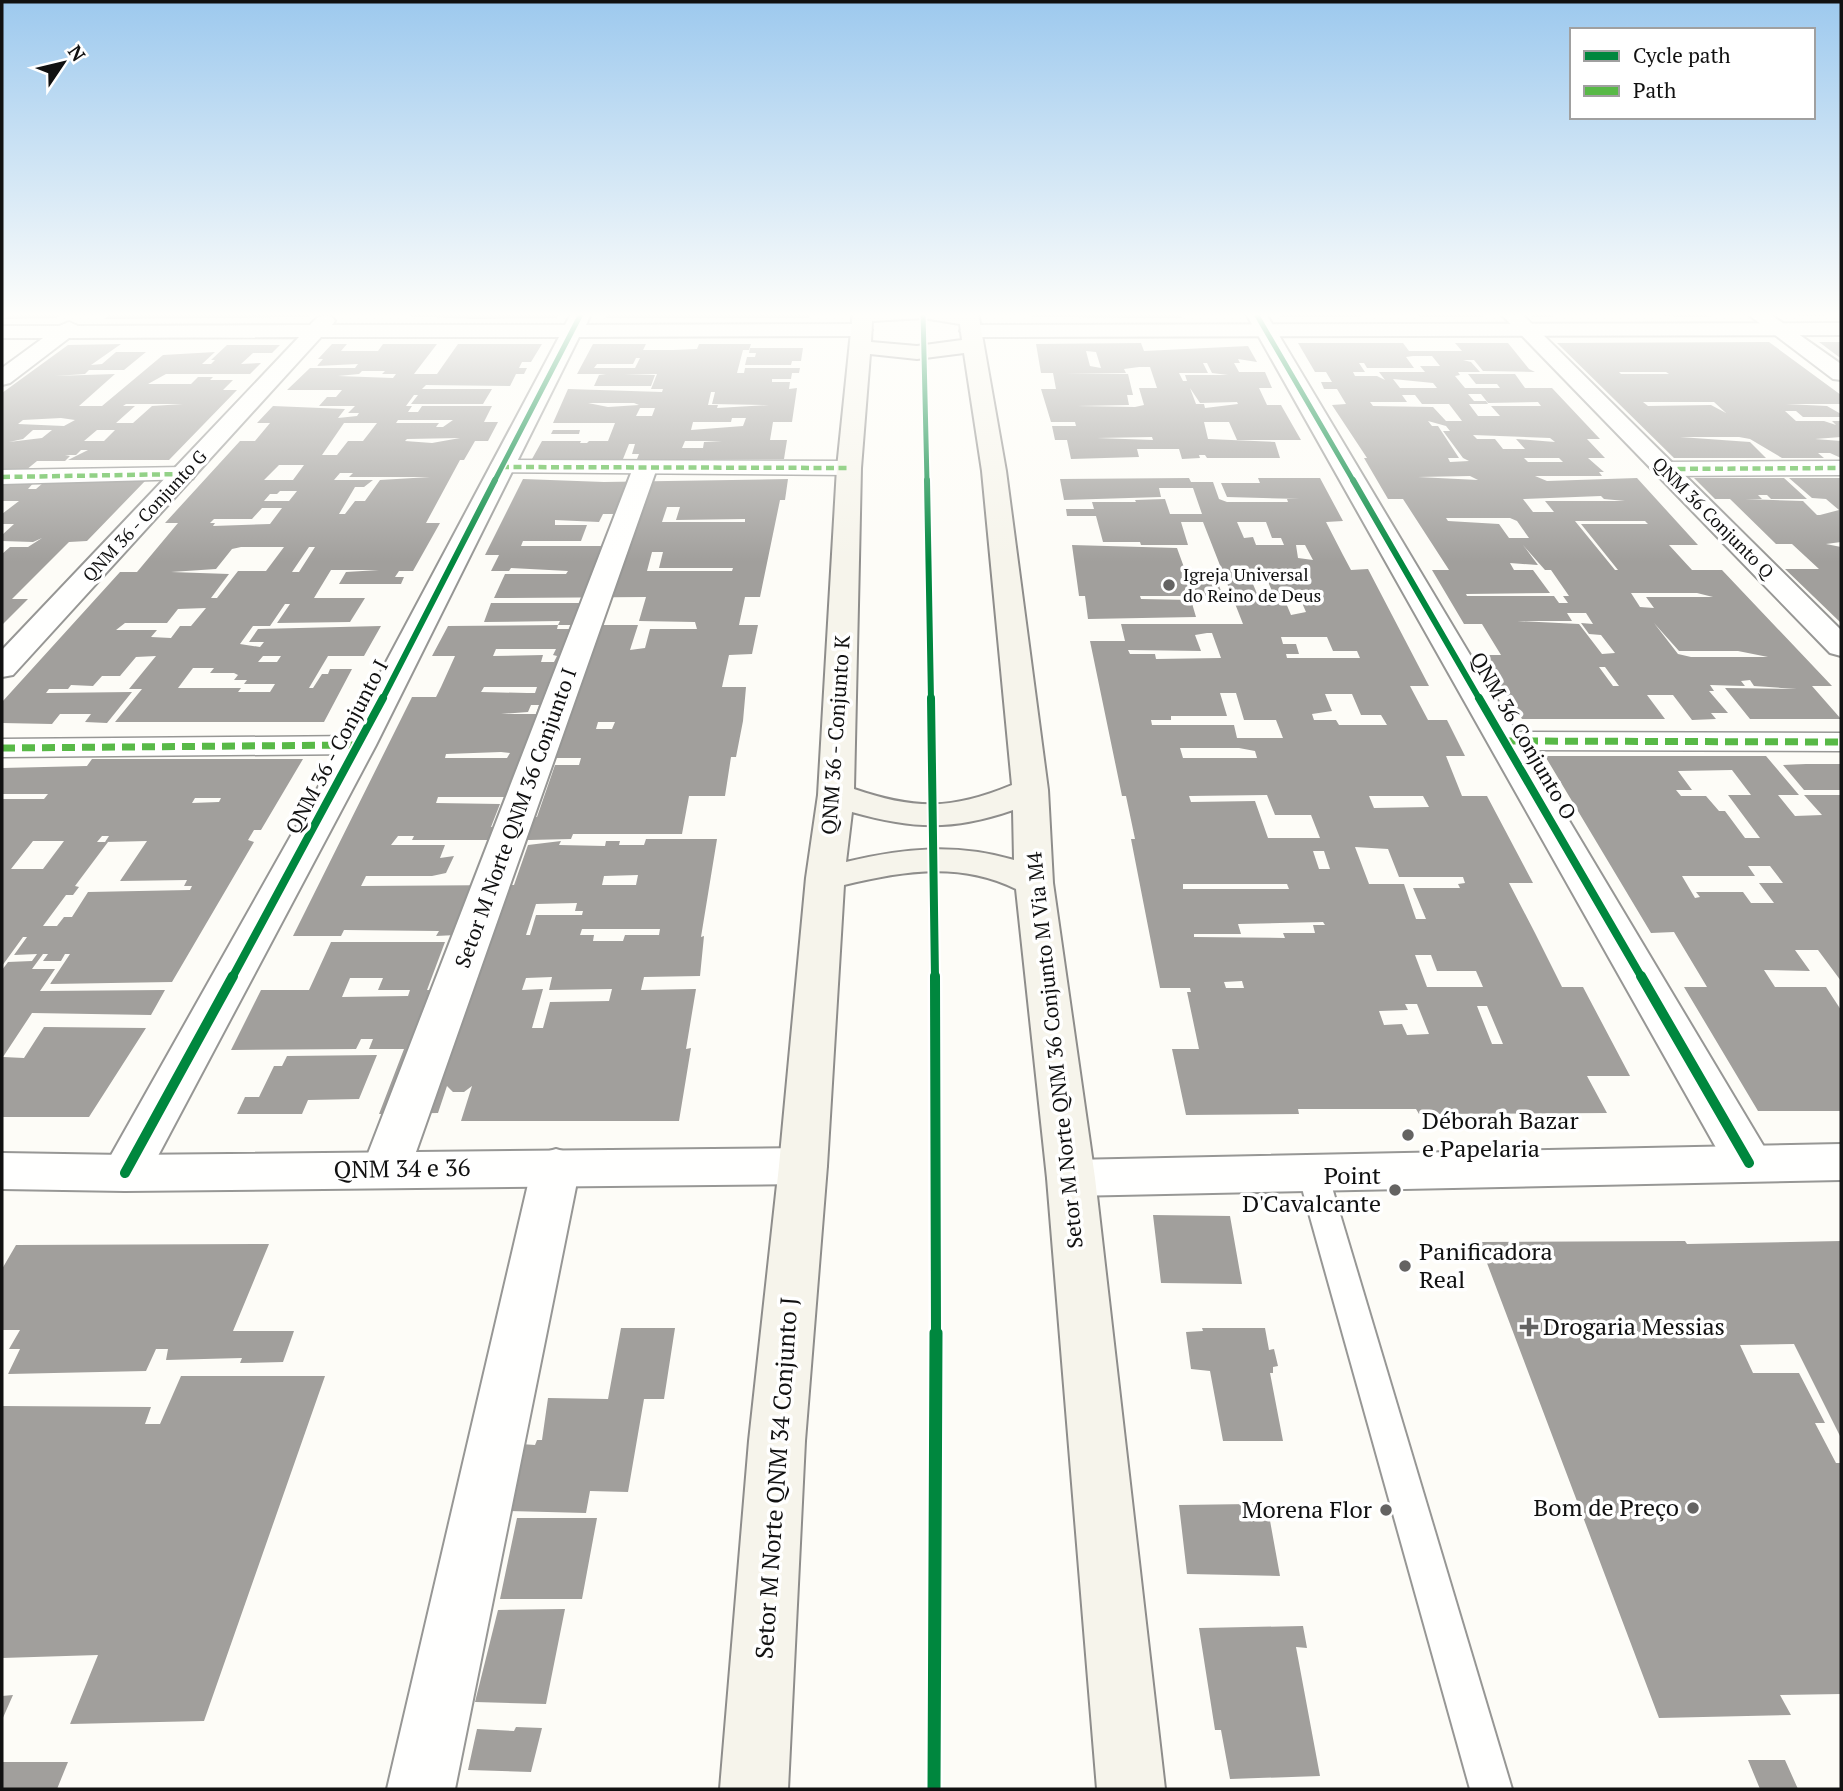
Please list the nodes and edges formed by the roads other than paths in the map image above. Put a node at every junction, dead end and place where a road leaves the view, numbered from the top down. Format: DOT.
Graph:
graph roads {
  1 [pos="256,396"];
  2 [pos="538,396"];
  3 [pos="856,396"];
  4 [pos="982,396"];
  5 [pos="1304,396"];
  6 [pos="1592,396"];
  7 [pos="501,467"];
  8 [pos="645,468"];
  9 [pos="849,468"];
  10 [pos="1841,468"];
  11 [pos="1665,469"];
  12 [pos="185,474"];
  13 [pos="2,477"];
  14 [pos="1841,647"];
  15 [pos="2,668"];
  16 [pos="1505,741"];
  17 [pos="1841,742"];
  18 [pos="359,745"];
  19 [pos="2,748"];
  20 [pos="1030,790"];
  21 [pos="836,795"];
  22 [pos="825,878"];
  23 [pos="1034,883"];
  24 [pos="1841,1162"];
  25 [pos="1749,1163"];
  26 [pos="556,1167"];
  27 [pos="803,1167"];
  28 [pos="386,1169"];
  29 [pos="2,1171"];
  30 [pos="125,1173"];
  31 [pos="1313,1174"];
  32 [pos="1071,1178"];
  33 [pos="421,1789"];
  34 [pos="754,1789"];
  35 [pos="1131,1789"];
  36 [pos="1491,1789"];
  1 -- 12 [label="street, QNM 36 - Conjunto G"];
  2 -- 7 [label="street, QNM 36 - Conjunto I"];
  3 -- 9 [label="main road, QNM 36 - Conjunto K"];
  4 -- 20 [label="main road, Setor M Norte QNM 36 Conjunto M Via M4"];
  5 -- 16 [label="street, QNM 36 Conjunto O"];
  6 -- 11 [label="street, QNM 36 Conjunto Q"];
  7 -- 8 [label="street"];
  7 -- 18 [label="street, QNM 36 - Conjunto I"];
  8 -- 9 [label="street"];
  8 -- 28 [label="street, Setor M Norte QNM 36 Conjunto I"];
  9 -- 21 [label="main road, QNM 36 - Conjunto K"];
  10 -- 11 [label="street"];
  11 -- 14 [label="street, QNM 36 Conjunto Q"];
  12 -- 13 [label="street"];
  12 -- 15 [label="street, QNM 36 - Conjunto G"];
  16 -- 17 [label="street"];
  16 -- 25 [label="street, QNM 36 Conjunto O"];
  18 -- 19 [label="street"];
  18 -- 30 [label="street, QNM 36 - Conjunto I"];
  20 -- 21 [label="main road"];
  20 -- 23 [label="main road, Setor M Norte QNM 36 Conjunto M Via M4"];
  21 -- 22 [label="main road, QNM 36 - Conjunto K"];
  22 -- 23 [label="main road"];
  22 -- 27 [label="main road, QNM 36 - Conjunto K"];
  23 -- 32 [label="main road, Setor M Norte QNM 36 Conjunto M Via M4"];
  24 -- 25 [label="street"];
  25 -- 31 [label="street"];
  26 -- 27 [label="street, QNM 34 e 36"];
  26 -- 28 [label="street, QNM 34 e 36"];
  26 -- 33 [label="street"];
  27 -- 34 [label="main road, Setor M Norte QNM 34 Conjunto J"];
  28 -- 30 [label="street, QNM 34 e 36"];
  29 -- 30 [label="street, QNM 34 e 36"];
  31 -- 32 [label="street"];
  31 -- 36 [label="lane"];
  32 -- 35 [label="main road, Setor M Norte QNM 36 Conjunto M Via M4"];
}
